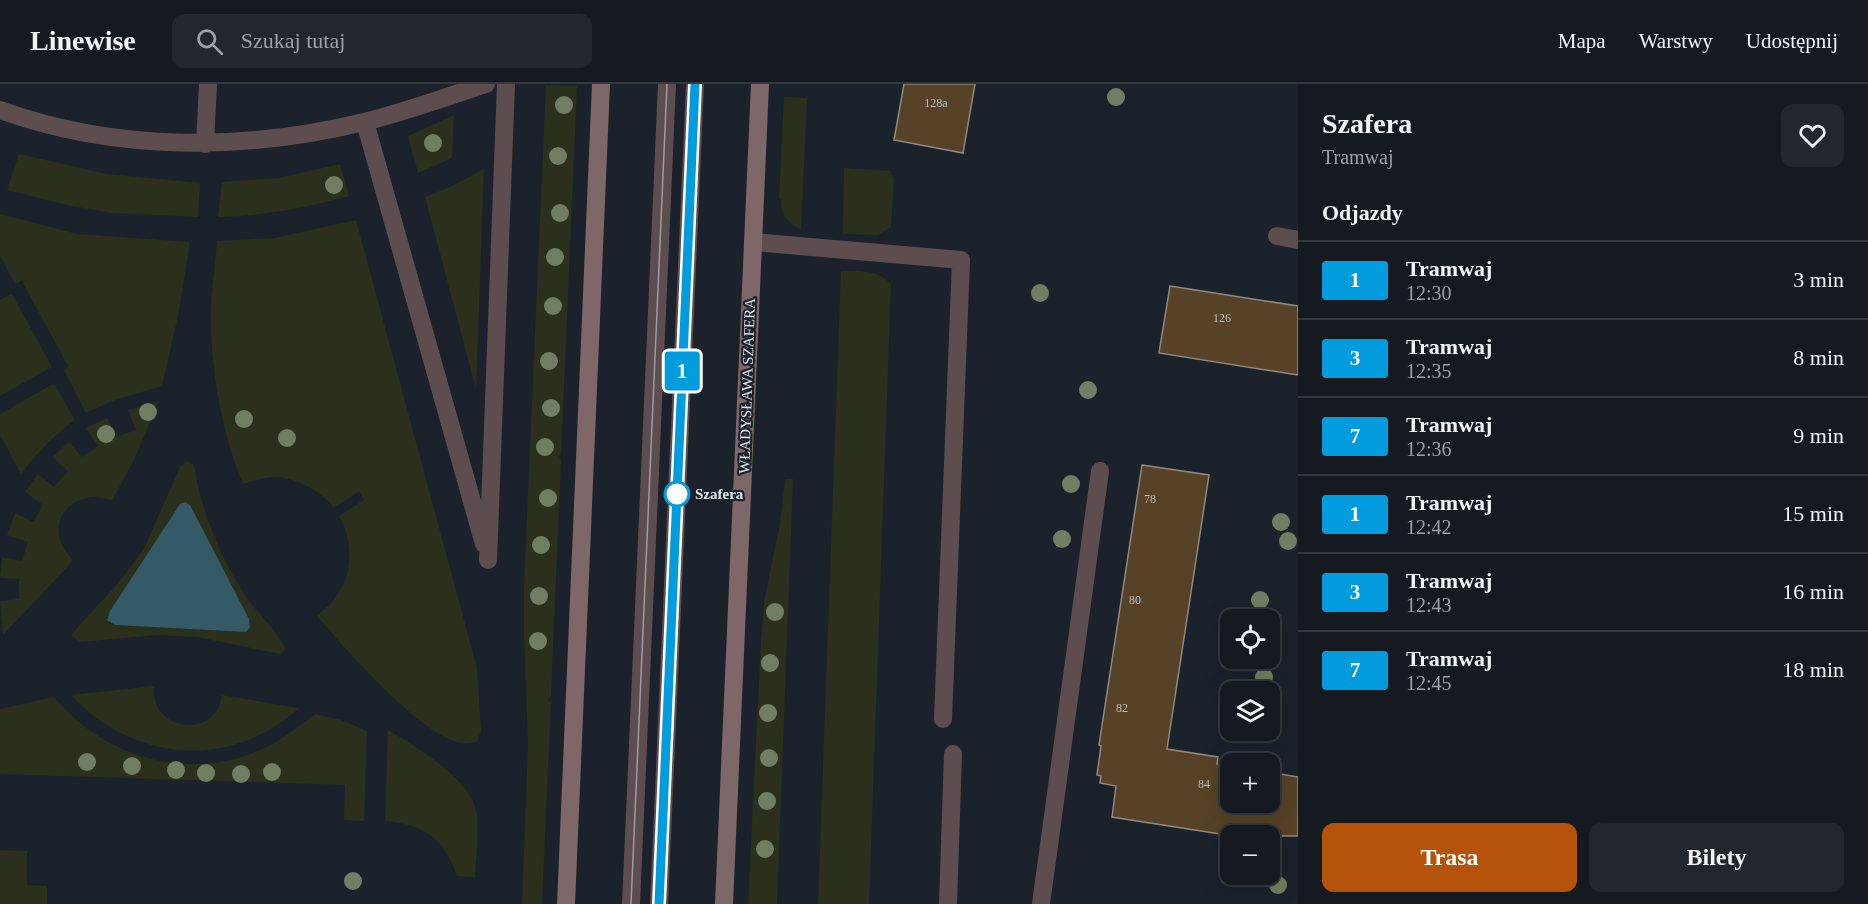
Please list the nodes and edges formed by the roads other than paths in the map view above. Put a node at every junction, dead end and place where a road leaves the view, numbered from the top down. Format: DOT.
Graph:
graph roads {
  1 [pos="208,84"];
  2 [pos="486,84"];
  3 [pos="506,84"];
  4 [pos="601,84"];
  5 [pos="668,84"];
  6 [pos="694,84"];
  7 [pos="760,84"];
  8 [pos="0,110"];
  9 [pos="364,122"];
  10 [pos="206,144"];
  11 [pos="1277,236"];
  12 [pos="1298,240"];
  13 [pos="753,242"];
  14 [pos="1100,471"];
  15 [pos="942,719"];
  16 [pos="952,754"];
  17 [pos="566,904"];
  18 [pos="632,904"];
  19 [pos="659,904"];
  20 [pos="724,904"];
  21 [pos="948,904"];
  22 [pos="1041,904"];
  1 -- 10 [label="street"];
  2 -- 9 [label="street"];
  3 -- 9 [label="street"];
  4 -- 17 [label="main road"];
  5 -- 18 [label="street"];
  6 -- 19 [label="street"];
  7 -- 13 [label="main road, WŁADYSŁAWA SZAFERA"];
  8 -- 10 [label="street"];
  9 -- 10 [label="street"];
  11 -- 12 [label="street"];
  13 -- 15 [label="street"];
  13 -- 20 [label="main road, WŁADYSŁAWA SZAFERA"];
  14 -- 22 [label="street"];
  16 -- 21 [label="street"];
}
